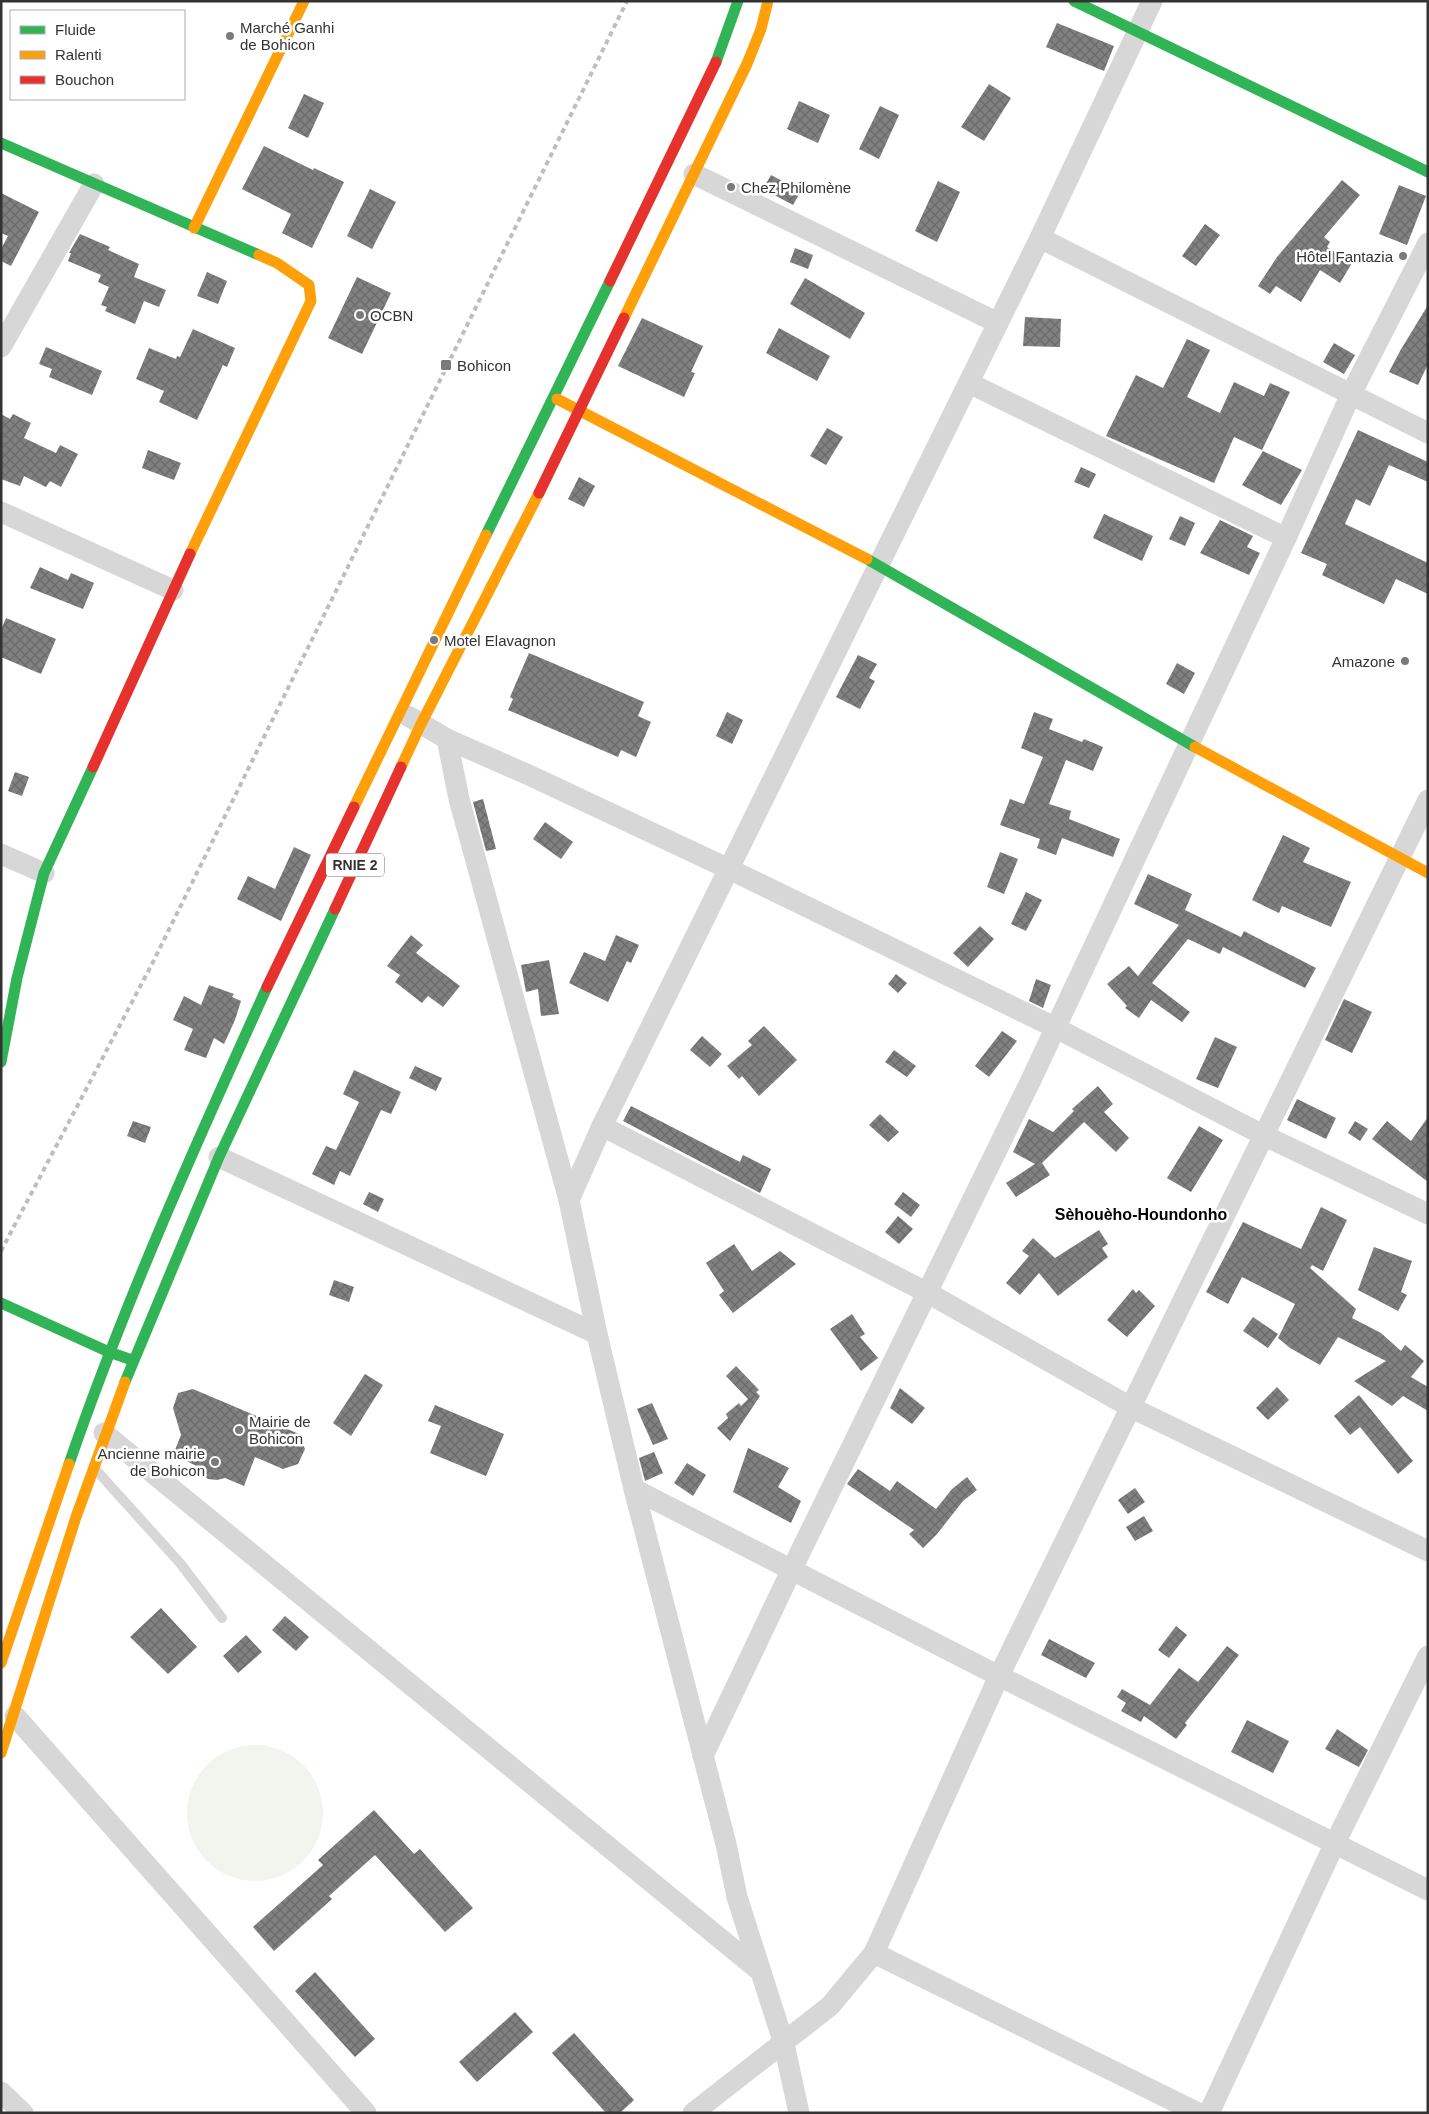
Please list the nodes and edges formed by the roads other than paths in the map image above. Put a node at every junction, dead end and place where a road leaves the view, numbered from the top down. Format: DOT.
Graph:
graph roads {
  1 [pos="304,1"];
  2 [pos="738,1"];
  3 [pos="768,1"];
  4 [pos="1074,1"];
  5 [pos="1152,1"];
  6 [pos="1137,31"];
  7 [pos="1,143"];
  8 [pos="1428,172"];
  9 [pos="694,174"];
  10 [pos="94,184"];
  11 [pos="194,228"];
  12 [pos="1040,238"];
  13 [pos="1428,243"];
  14 [pos="998,324"];
  15 [pos="1,347"];
  16 [pos="969,383"];
  17 [pos="1351,394"];
  18 [pos="554,398"];
  19 [pos="578,410"];
  20 [pos="1428,433"];
  21 [pos="1,512"];
  22 [pos="1286,538"];
  23 [pos="878,565"];
  24 [pos="173,590"];
  25 [pos="402,712"];
  26 [pos="421,724"];
  27 [pos="447,739"];
  28 [pos="1189,744"];
  29 [pos="1428,800"];
  30 [pos="1,854"];
  31 [pos="1399,858"];
  32 [pos="729,869"];
  33 [pos="44,873"];
  34 [pos="1428,873"];
  35 [pos="294,963"];
  36 [pos="1054,1027"];
  37 [pos="1,1062"];
  38 [pos="602,1126"];
  39 [pos="1263,1135"];
  40 [pos="219,1157"];
  41 [pos="569,1200"];
  42 [pos="1428,1214"];
  43 [pos="181,1215"];
  44 [pos="928,1293"];
  45 [pos="1,1303"];
  46 [pos="597,1334"];
  47 [pos="109,1352"];
  48 [pos="133,1360"];
  49 [pos="1132,1408"];
  50 [pos="104,1433"];
  51 [pos="93,1468"];
  52 [pos="634,1489"];
  53 [pos="1428,1551"];
  54 [pos="791,1570"];
  55 [pos="222,1618"];
  56 [pos="1428,1656"];
  57 [pos="1,1663"];
  58 [pos="999,1676"];
  59 [pos="14,1716"];
  60 [pos="1,1753"];
  61 [pos="704,1756"];
  62 [pos="1334,1845"];
  63 [pos="1428,1890"];
  64 [pos="874,1953"];
  65 [pos="761,1972"];
  66 [pos="784,2044"];
  67 [pos="1,2092"];
  68 [pos="23,2113"];
  69 [pos="366,2113"];
  70 [pos="693,2113"];
  71 [pos="799,2113"];
  72 [pos="1198,2113"];
  73 [pos="1209,2113"];
  1 -- 11 [label="main road"];
  2 -- 18 [label="main road, RNIE 2"];
  3 -- 9 [label="main road, RNIE 2"];
  4 -- 6 [label="main road"];
  5 -- 6 [label="street"];
  6 -- 8 [label="main road"];
  6 -- 12 [label="street"];
  7 -- 10 [label="main road"];
  9 -- 14 [label="street"];
  9 -- 19 [label="main road, RNIE 2"];
  10 -- 11 [label="main road"];
  10 -- 15 [label="street"];
  11 -- 24 [label="main road"];
  12 -- 14 [label="street"];
  12 -- 17 [label="street"];
  13 -- 17 [label="street"];
  14 -- 16 [label="street"];
  16 -- 22 [label="street"];
  16 -- 23 [label="street"];
  17 -- 20 [label="street"];
  17 -- 22 [label="street"];
  18 -- 19 [label="main road"];
  18 -- 25 [label="main road, RNIE 2"];
  19 -- 23 [label="main road"];
  19 -- 26 [label="main road, RNIE 2"];
  21 -- 24 [label="street"];
  22 -- 28 [label="street"];
  23 -- 28 [label="main road"];
  23 -- 32 [label="street"];
  24 -- 33 [label="main road"];
  25 -- 26 [label="street"];
  25 -- 35 [label="main road, RNIE 2"];
  26 -- 27 [label="street"];
  26 -- 35 [label="main road, RNIE 2"];
  27 -- 32 [label="street"];
  27 -- 41 [label="street"];
  28 -- 31 [label="main road"];
  28 -- 36 [label="street"];
  29 -- 31 [label="street"];
  30 -- 33 [label="street"];
  31 -- 34 [label="main road"];
  31 -- 39 [label="street"];
  32 -- 36 [label="street"];
  32 -- 38 [label="street"];
  33 -- 37 [label="main road"];
  35 -- 40 [label="main road, RNIE 2"];
  35 -- 43 [label="main road, RNIE 2"];
  36 -- 39 [label="street"];
  36 -- 44 [label="street"];
  38 -- 41 [label="street"];
  38 -- 44 [label="street"];
  39 -- 42 [label="street"];
  39 -- 49 [label="street"];
  40 -- 43 [label="main road, RNIE 2"];
  40 -- 46 [label="street"];
  41 -- 46 [label="street"];
  43 -- 47 [label="main road, RNIE 2"];
  43 -- 48 [label="main road, RNIE 2"];
  44 -- 49 [label="street"];
  44 -- 54 [label="street"];
  45 -- 47 [label="main road"];
  46 -- 52 [label="street"];
  47 -- 48 [label="main road"];
  47 -- 57 [label="main road, RNIE 2"];
  48 -- 50 [label="main road, RNIE 2"];
  49 -- 53 [label="street"];
  49 -- 58 [label="street"];
  50 -- 51 [label="main road, RNIE 2"];
  50 -- 65 [label="street"];
  51 -- 55 [label="lane"];
  51 -- 59 [label="main road, RNIE 2"];
  52 -- 54 [label="street"];
  52 -- 61 [label="street"];
  54 -- 58 [label="street"];
  54 -- 61 [label="street"];
  56 -- 62 [label="street"];
  58 -- 62 [label="street"];
  58 -- 64 [label="street"];
  59 -- 60 [label="main road, RNIE 2"];
  59 -- 69 [label="street"];
  61 -- 65 [label="street"];
  62 -- 63 [label="street"];
  62 -- 73 [label="street"];
  64 -- 66 [label="street"];
  64 -- 72 [label="street"];
  65 -- 66 [label="street"];
  66 -- 70 [label="street"];
  66 -- 71 [label="street"];
  67 -- 68 [label="street"];
}
